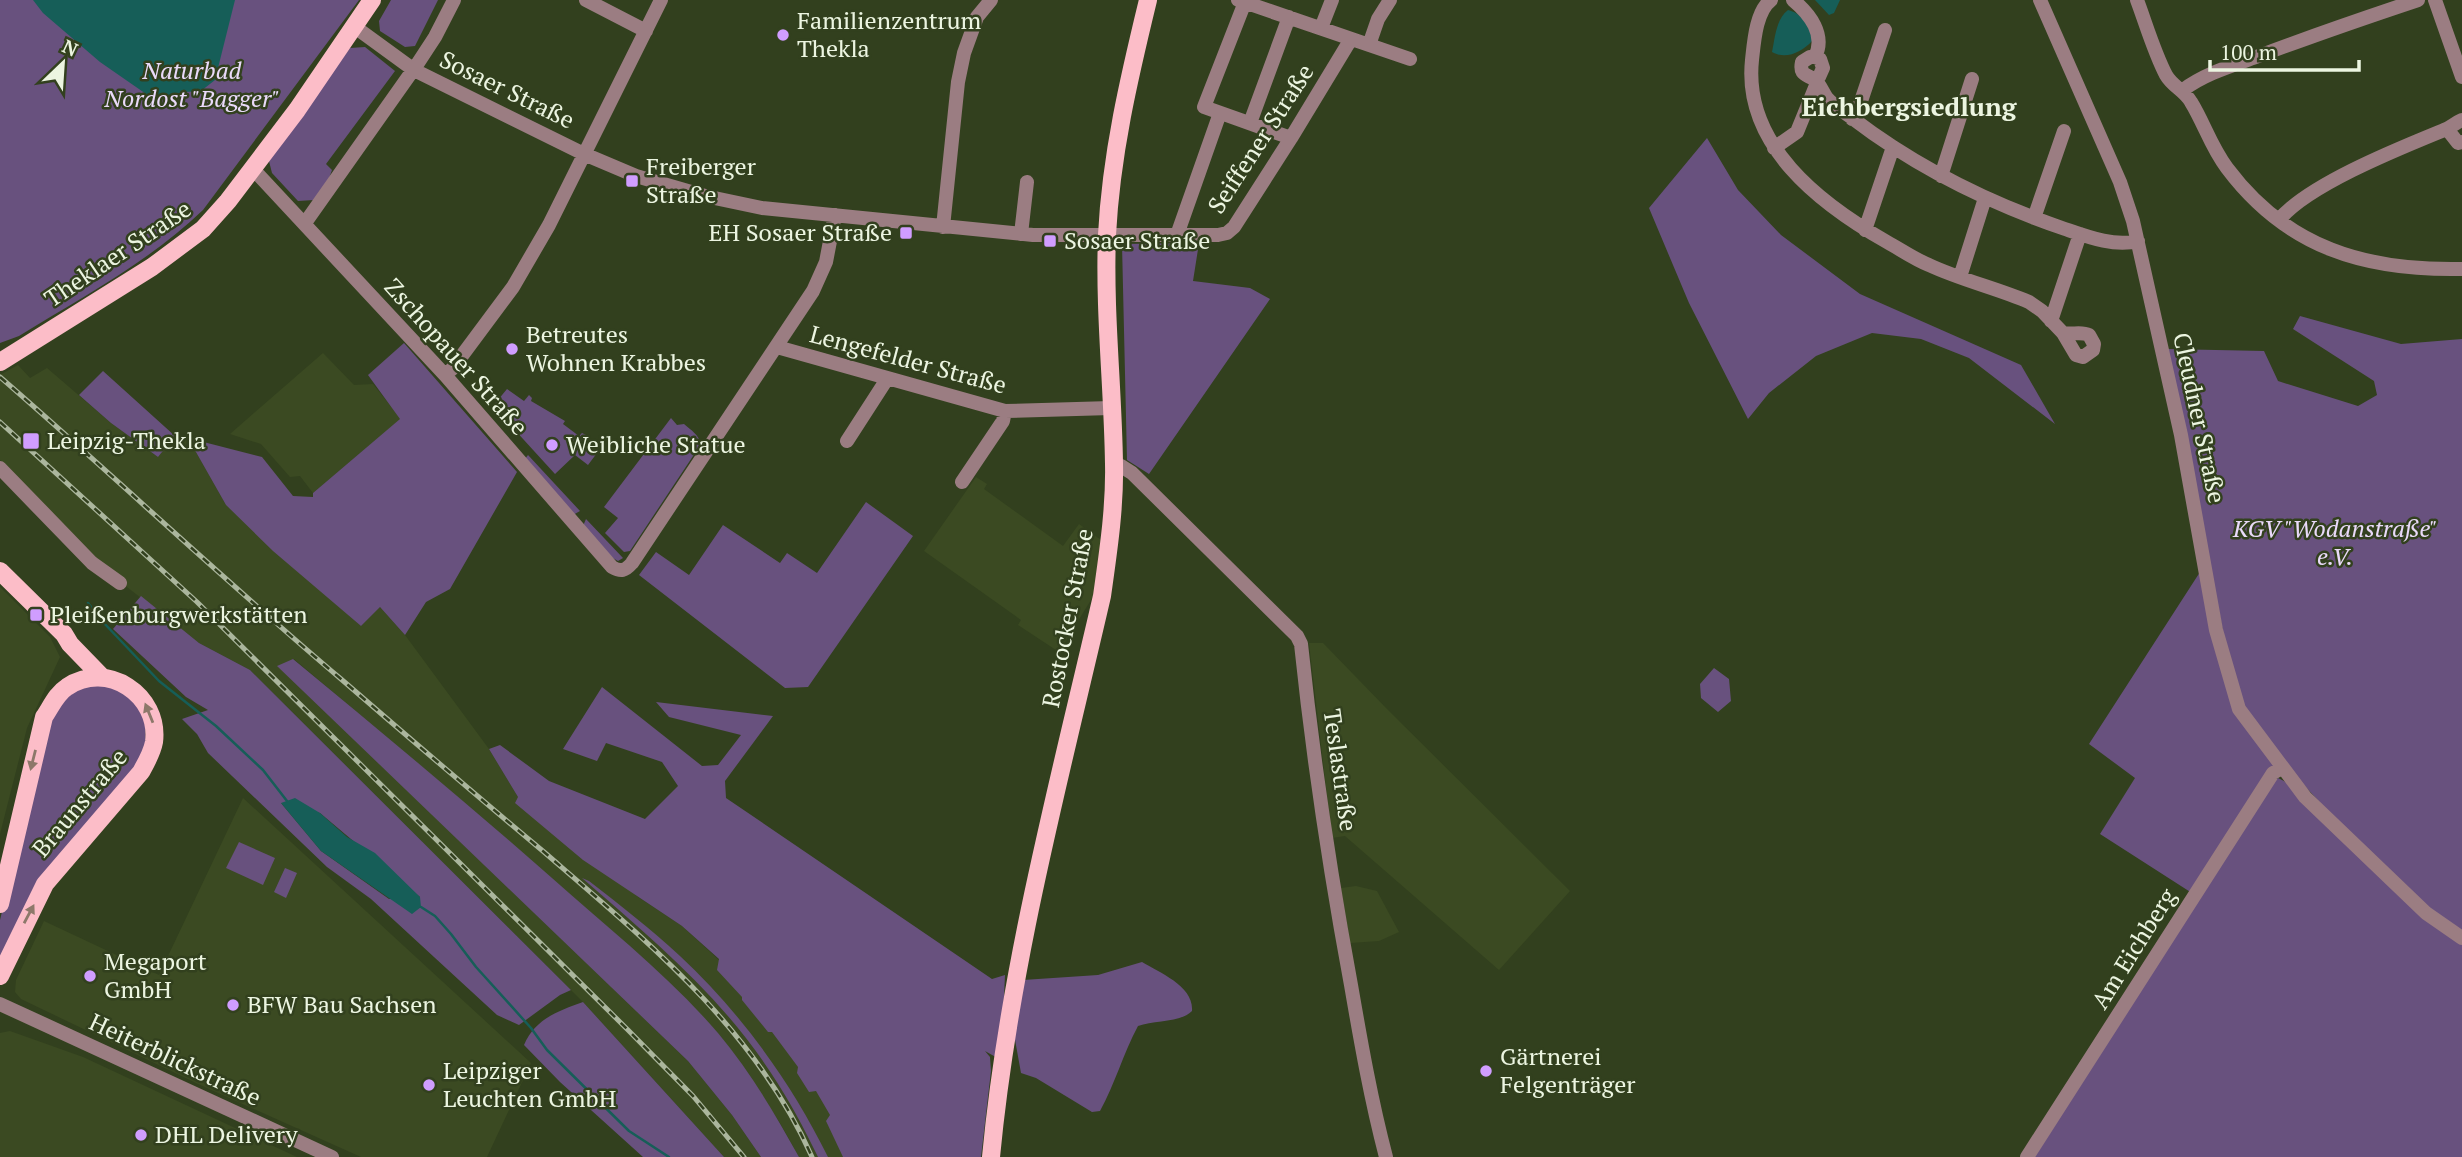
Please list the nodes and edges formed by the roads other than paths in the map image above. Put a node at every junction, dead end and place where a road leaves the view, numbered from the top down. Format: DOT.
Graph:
graph roads {
  1 [pos="372,0"];
  2 [pos="454,0"];
  3 [pos="586,0"];
  4 [pos="661,0"];
  5 [pos="991,0"];
  6 [pos="1148,0"];
  7 [pos="1332,0"];
  8 [pos="1390,0"];
  9 [pos="1771,0"];
  10 [pos="1793,0"];
  11 [pos="2040,0"];
  12 [pos="2137,0"];
  13 [pos="2418,0"];
  14 [pos="2435,0"];
  15 [pos="1241,1"];
  16 [pos="2394,4"];
  17 [pos="1275,6"];
  18 [pos="1289,18"];
  19 [pos="355,27"];
  20 [pos="1321,28"];
  21 [pos="1885,30"];
  22 [pos="646,31"];
  23 [pos="1351,39"];
  24 [pos="1368,46"];
  25 [pos="1410,59"];
  26 [pos="414,70"];
  27 [pos="2462,77"];
  28 [pos="1972,79"];
  29 [pos="1815,81"];
  30 [pos="2183,90"];
  31 [pos="1220,113"];
  32 [pos="1852,119"];
  33 [pos="2462,120"];
  34 [pos="1250,123"];
  35 [pos="2447,129"];
  36 [pos="2064,131"];
  37 [pos="1291,138"];
  38 [pos="1894,147"];
  39 [pos="2461,147"];
  40 [pos="1774,148"];
  41 [pos="584,153"];
  42 [pos="253,169"];
  43 [pos="1941,176"];
  44 [pos="1027,182"];
  45 [pos="1985,198"];
  46 [pos="835,215"];
  47 [pos="2034,218"];
  48 [pos="2279,220"];
  49 [pos="305,223"];
  50 [pos="943,227"];
  51 [pos="1865,230"];
  52 [pos="1021,234"];
  53 [pos="2080,234"];
  54 [pos="1177,235"];
  55 [pos="1107,236"];
  56 [pos="2138,241"];
  57 [pos="2462,269"];
  58 [pos="1960,276"];
  59 [pos="2051,321"];
  60 [pos="2063,333"];
  61 [pos="777,347"];
  62 [pos="0,362"];
  63 [pos="445,375"];
  64 [pos="887,379"];
  65 [pos="1111,408"];
  66 [pos="1005,411"];
  67 [pos="847,441"];
  68 [pos="1114,466"];
  69 [pos="0,468"];
  70 [pos="962,482"];
  71 [pos="0,571"];
  72 [pos="120,583"];
  73 [pos="70,644"];
  74 [pos="102,677"];
  75 [pos="67,687"];
  76 [pos="2282,768"];
  77 [pos="0,904"];
  78 [pos="2462,938"];
  79 [pos="0,976"];
  80 [pos="0,1004"];
  81 [pos="332,1157"];
  82 [pos="991,1157"];
  83 [pos="1386,1157"];
  84 [pos="2027,1157"];
  1 -- 19 [label="main road, Theklaer Straße"];
  2 -- 26 [label="street"];
  3 -- 22 [label="street"];
  4 -- 22 [label="street"];
  5 -- 50 [label="street"];
  6 -- 55 [label="main road, Rostocker Straße"];
  7 -- 20 [label="street"];
  8 -- 24 [label="street"];
  9 -- 40 [label="street"];
  10 -- 29 [label="street"];
  11 -- 56 [label="street, Cleudner Straße"];
  12 -- 30 [label="street"];
  13 -- 16 [label="street"];
  14 -- 27 [label="street"];
  15 -- 17 [label="street"];
  15 -- 31 [label="street"];
  16 -- 30 [label="street"];
  17 -- 18 [label="street"];
  18 -- 20 [label="street"];
  18 -- 34 [label="street"];
  19 -- 26 [label="street, Sosaer Straße"];
  19 -- 42 [label="main road, Theklaer Straße"];
  20 -- 23 [label="street"];
  21 -- 32 [label="street"];
  22 -- 41 [label="street"];
  23 -- 24 [label="street"];
  23 -- 37 [label="street, Seiffener Straße"];
  24 -- 25 [label="street"];
  26 -- 41 [label="street, Sosaer Straße"];
  26 -- 49 [label="street"];
  28 -- 43 [label="street"];
  29 -- 32 [label="street"];
  29 -- 40 [label="street"];
  30 -- 48 [label="street"];
  31 -- 34 [label="street"];
  31 -- 54 [label="street"];
  32 -- 38 [label="street"];
  33 -- 35 [label="street"];
  34 -- 37 [label="street"];
  35 -- 39 [label="street"];
  35 -- 48 [label="street"];
  36 -- 47 [label="street"];
  37 -- 54 [label="street, Seiffener Straße"];
  38 -- 43 [label="street"];
  38 -- 51 [label="street"];
  40 -- 51 [label="street"];
  41 -- 46 [label="street, Sosaer Straße"];
  41 -- 63 [label="street"];
  42 -- 49 [label="street, Zschopauer Straße"];
  42 -- 62 [label="main road, Theklaer Straße"];
  43 -- 45 [label="street"];
  44 -- 52 [label="street"];
  45 -- 47 [label="street"];
  45 -- 58 [label="street"];
  46 -- 50 [label="street, Sosaer Straße"];
  46 -- 61 [label="street"];
  47 -- 53 [label="street"];
  48 -- 57 [label="street"];
  49 -- 63 [label="street, Zschopauer Straße"];
  50 -- 52 [label="street, Sosaer Straße"];
  51 -- 58 [label="street"];
  52 -- 55 [label="street, Sosaer Straße"];
  53 -- 56 [label="street"];
  53 -- 59 [label="street"];
  54 -- 55 [label="street, Seiffener Straße"];
  55 -- 65 [label="main road, Rostocker Straße"];
  56 -- 76 [label="street, Cleudner Straße"];
  58 -- 59 [label="street"];
  59 -- 60 [label="street"];
  61 -- 63 [label="street, Zschopauer Straße"];
  61 -- 64 [label="street, Lengefelder Straße"];
  64 -- 66 [label="street, Lengefelder Straße"];
  64 -- 67 [label="street"];
  65 -- 66 [label="street, Lengefelder Straße"];
  65 -- 68 [label="main road, Rostocker Straße"];
  66 -- 70 [label="street"];
  68 -- 82 [label="main road, Rostocker Straße"];
  68 -- 83 [label="street, Teslastraße"];
  69 -- 72 [label="street"];
  71 -- 73 [label="main road, Braunstraße"];
  73 -- 74 [label="main road, Braunstraße"];
  73 -- 75 [label="main road"];
  74 -- 75 [label="main road"];
  79 -- 74 [label="main road, Braunstraße, one-way"];
  75 -- 77 [label="main road, Braunstraße, one-way"];
  76 -- 78 [label="street, Cleudner Straße"];
  76 -- 84 [label="street, Am Eichberg"];
  80 -- 81 [label="street, Heiterblickstraße"];
}
